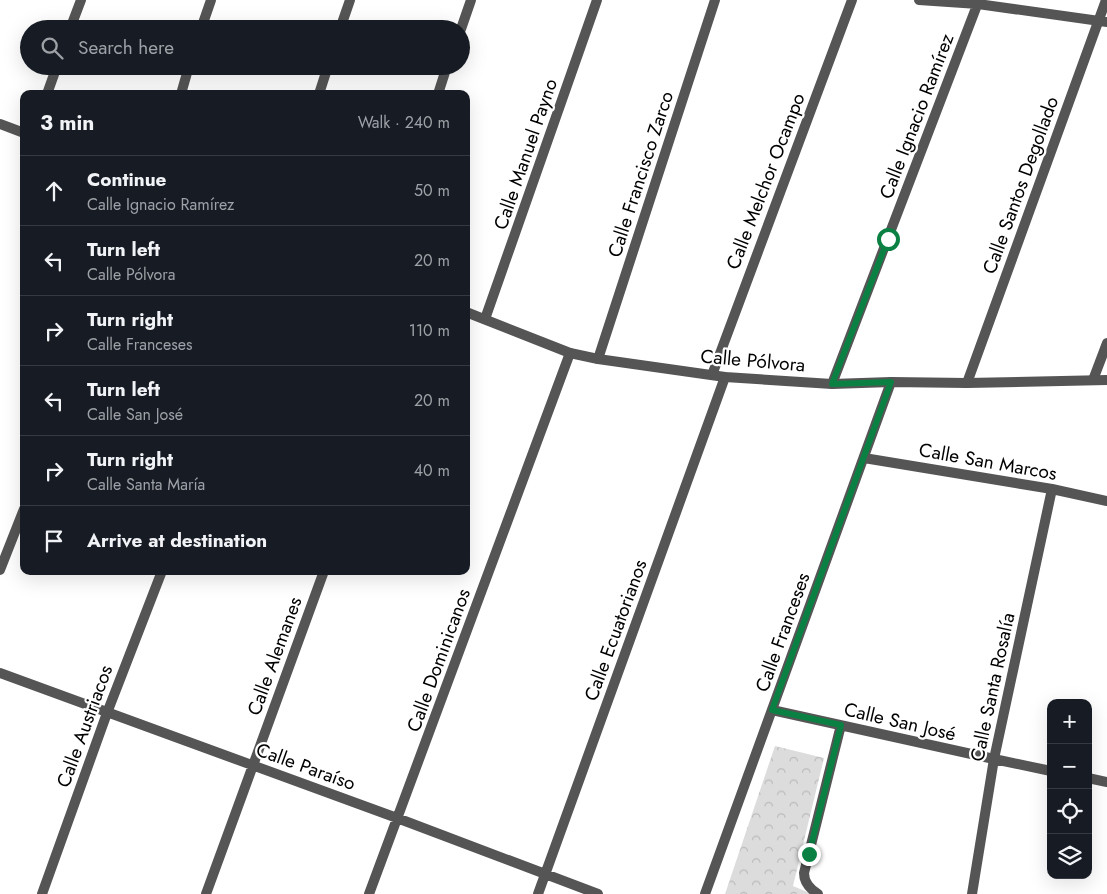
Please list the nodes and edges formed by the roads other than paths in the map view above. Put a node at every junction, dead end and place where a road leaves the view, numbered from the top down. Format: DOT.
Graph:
graph roads {
  1 [pos="81,0"];
  2 [pos="210,0"];
  3 [pos="350,0"];
  4 [pos="471,0"];
  5 [pos="597,0"];
  6 [pos="715,0"];
  7 [pos="852,0"];
  8 [pos="919,0"];
  9 [pos="1106,0"];
  10 [pos="978,2"];
  11 [pos="73,20"];
  12 [pos="204,20"];
  13 [pos="343,20"];
  14 [pos="464,20"];
  15 [pos="1103,22"];
  16 [pos="54,75"];
  17 [pos="186,75"];
  18 [pos="325,75"];
  19 [pos="444,75"];
  20 [pos="48,90"];
  21 [pos="181,90"];
  22 [pos="320,90"];
  23 [pos="439,90"];
  24 [pos="0,124"];
  25 [pos="20,132"];
  26 [pos="470,313"];
  27 [pos="485,319"];
  28 [pos="1107,344"];
  29 [pos="570,353"];
  30 [pos="598,360"];
  31 [pos="712,375"];
  32 [pos="725,377"];
  33 [pos="1093,380"];
  34 [pos="1107,380"];
  35 [pos="891,382"];
  36 [pos="967,383"];
  37 [pos="832,384"];
  38 [pos="864,458"];
  39 [pos="1052,489"];
  40 [pos="1107,501"];
  41 [pos="20,519"];
  42 [pos="0,570"];
  43 [pos="160,575"];
  44 [pos="323,575"];
  45 [pos="0,673"];
  46 [pos="772,710"];
  47 [pos="108,713"];
  48 [pos="841,725"];
  49 [pos="994,759"];
  50 [pos="253,766"];
  51 [pos="1047,770"];
  52 [pos="1092,779"];
  53 [pos="1107,782"];
  54 [pos="397,818"];
  55 [pos="545,875"];
  56 [pos="42,894"];
  57 [pos="206,894"];
  58 [pos="370,894"];
  59 [pos="538,894"];
  60 [pos="598,894"];
  61 [pos="705,894"];
  62 [pos="818,894"];
  63 [pos="972,894"];
  1 -- 11 [label="street"];
  2 -- 12 [label="street"];
  3 -- 13 [label="street"];
  4 -- 14 [label="street"];
  5 -- 27 [label="street, Calle Manuel Payno"];
  6 -- 30 [label="street, Calle Francisco Zarco"];
  7 -- 31 [label="street, Calle Melchor Ocampo"];
  8 -- 10 [label="street"];
  9 -- 15 [label="street, Calle Santos Degollado"];
  10 -- 15 [label="street"];
  10 -- 37 [label="street, Calle Ignacio Ramírez"];
  15 -- 36 [label="street, Calle Santos Degollado"];
  16 -- 20 [label="street"];
  17 -- 21 [label="street"];
  18 -- 22 [label="street"];
  19 -- 23 [label="street"];
  24 -- 25 [label="street"];
  26 -- 27 [label="street, Calle Pólvora"];
  27 -- 29 [label="street, Calle Pólvora"];
  28 -- 33 [label="street"];
  29 -- 30 [label="street, Calle Pólvora"];
  29 -- 54 [label="street, Calle Dominicanos"];
  30 -- 31 [label="street, Calle Pólvora"];
  31 -- 32 [label="street, Calle Pólvora"];
  32 -- 37 [label="street, Calle Pólvora"];
  32 -- 55 [label="street, Calle Ecuatorianos"];
  33 -- 34 [label="street, Calle Pólvora"];
  33 -- 36 [label="street, Calle Pólvora"];
  35 -- 36 [label="street, Calle Pólvora"];
  35 -- 37 [label="street, Calle Pólvora"];
  35 -- 38 [label="street, Calle Franceses"];
  38 -- 39 [label="street, Calle San Marcos"];
  38 -- 46 [label="street, Calle Franceses"];
  39 -- 40 [label="street, Calle San Marcos"];
  39 -- 49 [label="street, Calle Santa Rosalía"];
  41 -- 42 [label="street"];
  43 -- 47 [label="street, Calle Austriacos"];
  44 -- 50 [label="street, Calle Alemanes"];
  45 -- 47 [label="street, Calle Paraíso"];
  46 -- 48 [label="street, Calle San José"];
  46 -- 61 [label="street, Calle Franceses"];
  47 -- 50 [label="street, Calle Paraíso"];
  47 -- 56 [label="street, Calle Austriacos"];
  48 -- 49 [label="street, Calle San José"];
  48 -- 62 [label="street"];
  49 -- 51 [label="street, Calle San José"];
  49 -- 63 [label="street, Calle Santa Rosalía"];
  50 -- 54 [label="street, Calle Paraíso"];
  50 -- 57 [label="street, Calle Alemanes"];
  52 -- 53 [label="street"];
  54 -- 55 [label="street, Calle Paraíso"];
  54 -- 58 [label="street, Calle Dominicanos"];
  55 -- 59 [label="street, Calle Ecuatorianos"];
  55 -- 60 [label="street, Calle Paraíso"];
}
